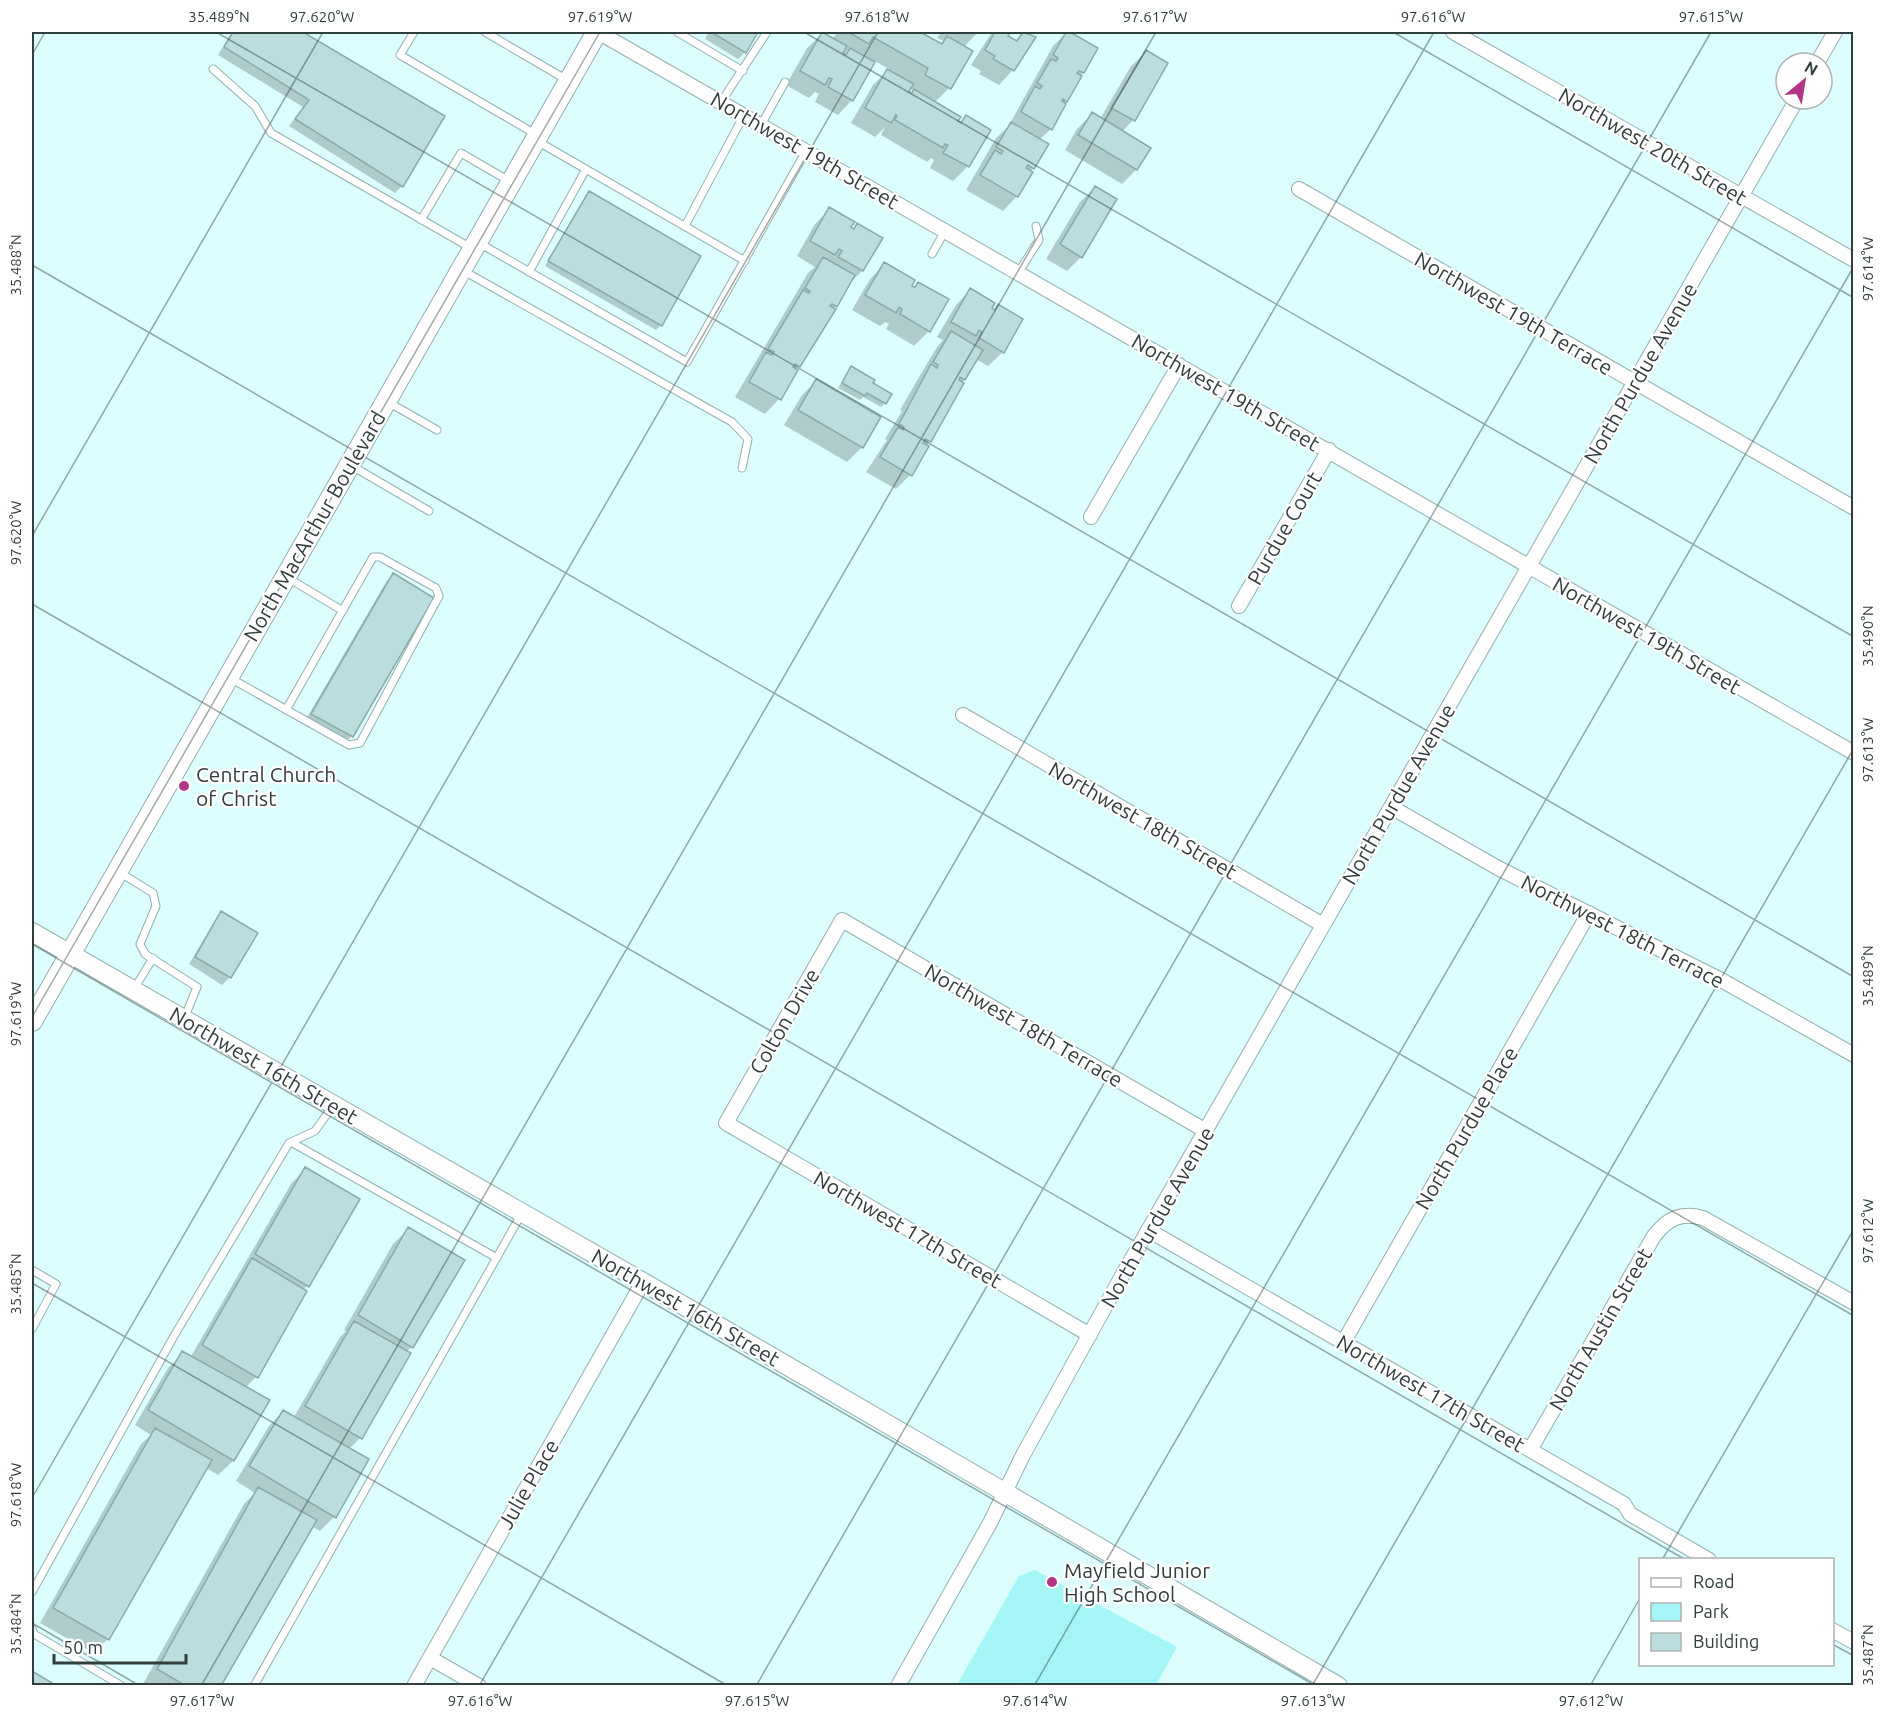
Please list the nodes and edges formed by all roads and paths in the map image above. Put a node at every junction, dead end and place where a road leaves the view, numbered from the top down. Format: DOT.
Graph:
graph roads {
  1 [pos="414,32"];
  2 [pos="485,32"];
  3 [pos="598,32"];
  4 [pos="677,32"];
  5 [pos="767,32"];
  6 [pos="1453,32"];
  7 [pos="1836,32"];
  8 [pos="1824,51"];
  9 [pos="213,69"];
  10 [pos="743,71"];
  11 [pos="569,81"];
  12 [pos="785,82"];
  13 [pos="721,102"];
  14 [pos="1790,111"];
  15 [pos="744,116"];
  16 [pos="761,125"];
  17 [pos="537,138"];
  18 [pos="806,151"];
  19 [pos="586,170"];
  20 [pos="511,182"];
  21 [pos="1299,189"];
  22 [pos="1741,195"];
  23 [pos="422,220"];
  24 [pos="685,226"];
  25 [pos="1036,226"];
  26 [pos="945,231"];
  27 [pos="475,246"];
  28 [pos="932,254"];
  29 [pos="1854,260"];
  30 [pos="745,261"];
  31 [pos="461,270"];
  32 [pos="529,272"];
  33 [pos="1018,273"];
  34 [pos="1179,365"];
  35 [pos="1635,382"];
  36 [pos="386,401"];
  37 [pos="437,430"];
  38 [pos="1329,450"];
  39 [pos="350,464"];
  40 [pos="741,468"];
  41 [pos="1854,508"];
  42 [pos="429,511"];
  43 [pos="1091,517"];
  44 [pos="1529,567"];
  45 [pos="285,576"];
  46 [pos="1239,606"];
  47 [pos="343,611"];
  48 [pos="228,677"];
  49 [pos="286,710"];
  50 [pos="963,715"];
  51 [pos="1854,753"];
  52 [pos="1391,807"];
  53 [pos="117,871"];
  54 [pos="1589,913"];
  55 [pos="842,920"];
  56 [pos="1323,925"];
  57 [pos="32,932"];
  58 [pos="70,954"];
  59 [pos="153,958"];
  60 [pos="133,990"];
  61 [pos="184,1019"];
  62 [pos="32,1021"];
  63 [pos="1854,1055"];
  64 [pos="334,1105"];
  65 [pos="726,1123"];
  66 [pos="1206,1131"];
  67 [pos="291,1142"];
  68 [pos="522,1213"];
  69 [pos="1148,1230"];
  70 [pos="497,1258"];
  71 [pos="32,1270"];
  72 [pos="643,1282"];
  73 [pos="1854,1303"];
  74 [pos="32,1329"];
  75 [pos="1090,1335"];
  76 [pos="1343,1343"];
  77 [pos="1530,1450"];
  78 [pos="1005,1493"];
  79 [pos="1706,1558"];
  80 [pos="32,1571"];
  81 [pos="41,1576"];
  82 [pos="32,1592"];
  83 [pos="32,1629"];
  84 [pos="1834,1631"];
  85 [pos="1854,1642"];
  86 [pos="430,1658"];
  87 [pos="122,1686"];
  88 [pos="254,1686"];
  89 [pos="414,1686"];
  90 [pos="479,1686"];
  91 [pos="898,1686"];
  92 [pos="1338,1686"];
  1 -- 17 [label="lane"];
  2 -- 11 [label="lane"];
  3 -- 11 [label="main road, North MacArthur Boulevard"];
  3 -- 13 [label="street, Northwest 19th Street"];
  4 -- 10 [label="lane"];
  5 -- 10 [label="lane"];
  6 -- 22 [label="street, Northwest 20th Street"];
  7 -- 8 [label="street"];
  9 -- 23 [label="lane"];
  10 -- 13 [label="lane"];
  11 -- 17 [label="main road, North MacArthur Boulevard"];
  12 -- 16 [label="lane"];
  13 -- 15 [label="street, Northwest 19th Street"];
  14 -- 22 [label="street, North Purdue Avenue"];
  15 -- 16 [label="street, Northwest 19th Street"];
  15 -- 24 [label="lane"];
  16 -- 18 [label="street, Northwest 19th Street"];
  17 -- 19 [label="lane"];
  17 -- 20 [label="main road, North MacArthur Boulevard"];
  18 -- 26 [label="street, Northwest 19th Street"];
  18 -- 30 [label="lane"];
  19 -- 24 [label="lane"];
  19 -- 32 [label="lane"];
  20 -- 23 [label="lane"];
  20 -- 27 [label="main road, North MacArthur Boulevard"];
  21 -- 35 [label="street, Northwest 19th Terrace"];
  22 -- 29 [label="street, Northwest 20th Street"];
  22 -- 35 [label="street, North Purdue Avenue"];
  23 -- 27 [label="lane"];
  24 -- 30 [label="lane"];
  25 -- 33 [label="lane"];
  26 -- 28 [label="lane"];
  26 -- 33 [label="street, Northwest 19th Street"];
  27 -- 31 [label="main road, North MacArthur Boulevard"];
  27 -- 32 [label="lane"];
  30 -- 32 [label="lane"];
  31 -- 36 [label="main road, North MacArthur Boulevard"];
  31 -- 40 [label="lane"];
  33 -- 34 [label="street, Northwest 19th Street"];
  34 -- 38 [label="street, Northwest 19th Street"];
  34 -- 43 [label="street"];
  35 -- 41 [label="street, Northwest 19th Terrace"];
  35 -- 44 [label="street, North Purdue Avenue"];
  36 -- 37 [label="lane"];
  36 -- 39 [label="main road, North MacArthur Boulevard"];
  38 -- 44 [label="street, Northwest 19th Street"];
  38 -- 46 [label="street, Purdue Court"];
  39 -- 42 [label="lane"];
  39 -- 45 [label="main road, North MacArthur Boulevard"];
  44 -- 51 [label="street, Northwest 19th Street"];
  44 -- 52 [label="street, North Purdue Avenue"];
  45 -- 47 [label="lane"];
  45 -- 48 [label="main road, North MacArthur Boulevard"];
  47 -- 49 [label="lane"];
  47 -- 49 [label="lane"];
  48 -- 49 [label="lane"];
  48 -- 53 [label="main road, North MacArthur Boulevard"];
  50 -- 56 [label="street, Northwest 18th Street"];
  52 -- 54 [label="street, Northwest 18th Terrace"];
  52 -- 56 [label="street, North Purdue Avenue"];
  53 -- 58 [label="main road, North MacArthur Boulevard"];
  53 -- 59 [label="lane"];
  54 -- 63 [label="street, Northwest 18th Terrace"];
  54 -- 76 [label="street, North Purdue Place"];
  55 -- 65 [label="street, Colton Drive"];
  55 -- 66 [label="street, Northwest 18th Terrace"];
  56 -- 66 [label="street, North Purdue Avenue"];
  57 -- 58 [label="street, Northwest 16th Street"];
  58 -- 60 [label="street, Northwest 16th Street"];
  58 -- 62 [label="main road, North MacArthur Boulevard"];
  59 -- 60 [label="lane"];
  59 -- 61 [label="lane"];
  60 -- 61 [label="street, Northwest 16th Street"];
  61 -- 64 [label="street, Northwest 16th Street"];
  64 -- 67 [label="lane"];
  64 -- 68 [label="street, Northwest 16th Street"];
  65 -- 75 [label="street, Northwest 17th Street"];
  66 -- 69 [label="street, North Purdue Avenue"];
  67 -- 70 [label="lane"];
  67 -- 81 [label="lane"];
  68 -- 70 [label="lane"];
  68 -- 72 [label="street, Northwest 16th Street"];
  69 -- 75 [label="street, North Purdue Avenue"];
  69 -- 76 [label="street, Northwest 17th Street"];
  70 -- 88 [label="lane"];
  71 -- 74 [label="lane"];
  72 -- 78 [label="street, Northwest 16th Street"];
  72 -- 86 [label="street, Julie Place"];
  73 -- 77 [label="street, North Austin Street"];
  75 -- 78 [label="street, North Purdue Avenue"];
  76 -- 77 [label="street, Northwest 17th Street"];
  77 -- 79 [label="street, Northwest 17th Street"];
  78 -- 91 [label="street, North Purdue Avenue"];
  78 -- 92 [label="street, Northwest 16th Street"];
  80 -- 81 [label="lane"];
  81 -- 82 [label="lane"];
  83 -- 87 [label="lane"];
  84 -- 85 [label="street"];
  86 -- 89 [label="street, Julie Place"];
  86 -- 90 [label="street"];
}
